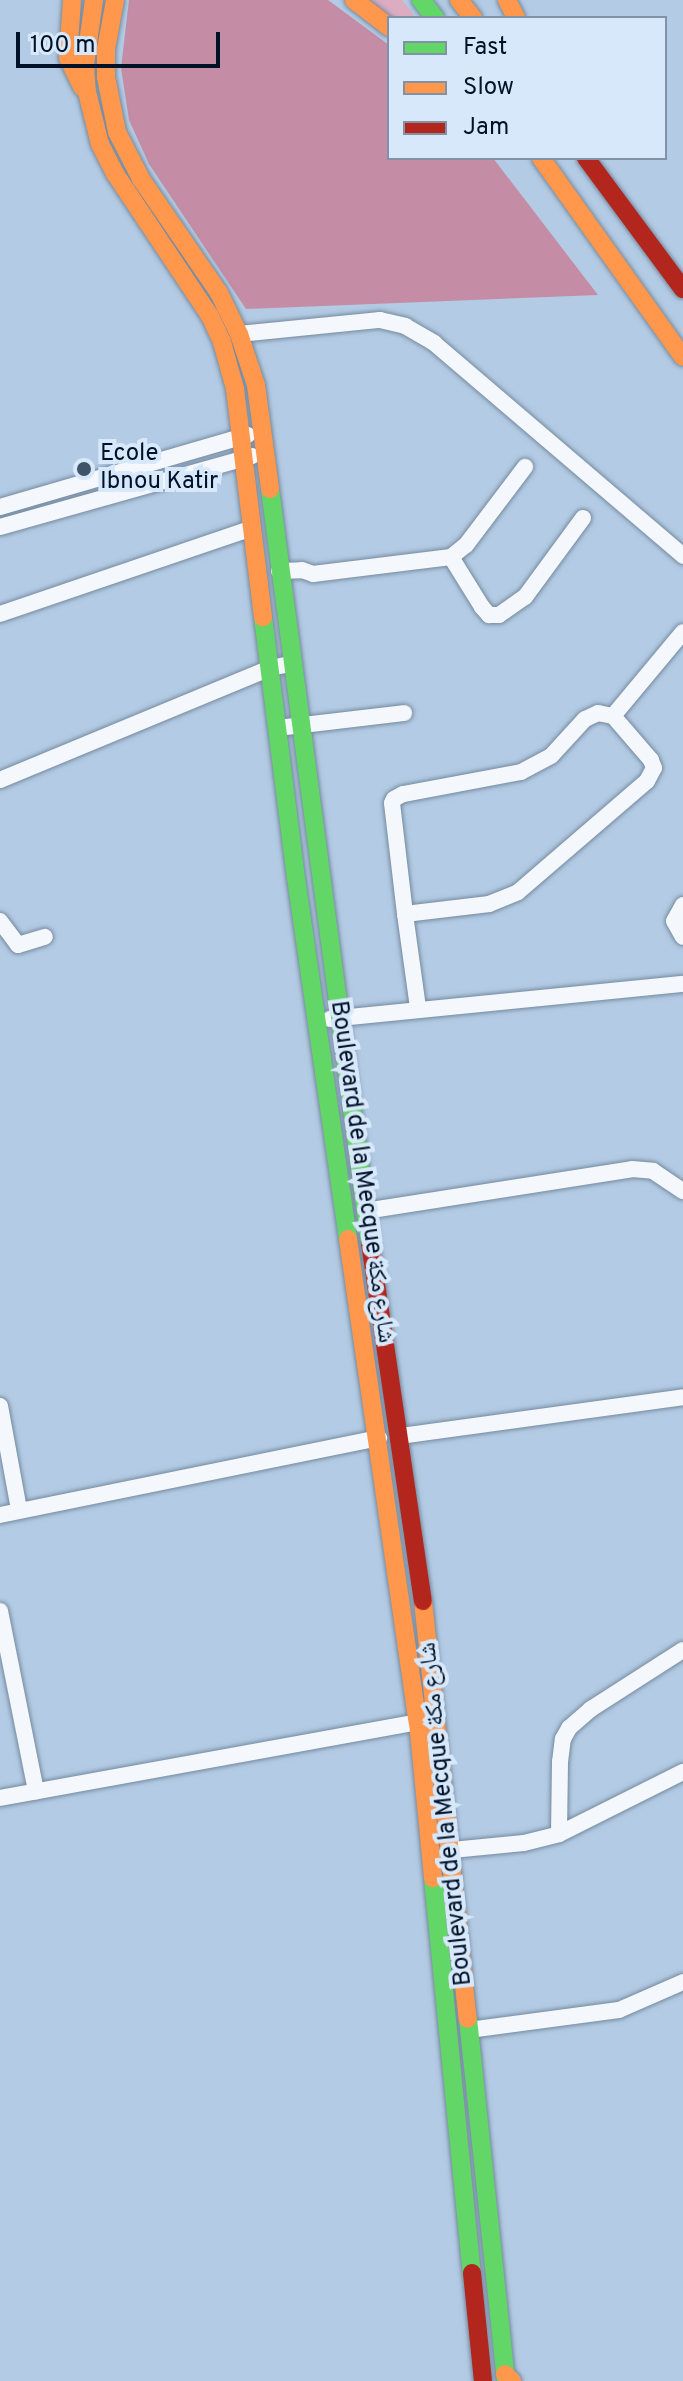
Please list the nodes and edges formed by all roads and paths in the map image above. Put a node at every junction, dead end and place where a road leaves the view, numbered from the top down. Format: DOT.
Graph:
graph roads {
  1 [pos="72,0"];
  2 [pos="94,0"];
  3 [pos="115,0"];
  4 [pos="354,0"];
  5 [pos="421,0"];
  6 [pos="459,0"];
  7 [pos="433,16"];
  8 [pos="471,16"];
  9 [pos="387,25"];
  10 [pos="87,92"];
  11 [pos="542,160"];
  12 [pos="588,160"];
  13 [pos="596,160"];
  14 [pos="619,198"];
  15 [pos="683,289"];
  16 [pos="239,334"];
  17 [pos="683,357"];
  18 [pos="263,431"];
  19 [pos="239,437"];
  20 [pos="266,452"];
  21 [pos="242,458"];
  22 [pos="525,467"];
  23 [pos="0,507"];
  24 [pos="583,518"];
  25 [pos="0,527"];
  26 [pos="252,528"];
  27 [pos="683,556"];
  28 [pos="451,557"];
  29 [pos="280,578"];
  30 [pos="0,614"];
  31 [pos="683,632"];
  32 [pos="290,664"];
  33 [pos="270,668"];
  34 [pos="404,713"];
  35 [pos="613,716"];
  36 [pos="300,726"];
  37 [pos="277,728"];
  38 [pos="0,780"];
  39 [pos="683,905"];
  40 [pos="405,914"];
  41 [pos="0,921"];
  42 [pos="45,937"];
  43 [pos="683,937"];
  44 [pos="683,984"];
  45 [pos="418,1008"];
  46 [pos="340,1018"];
  47 [pos="316,1020"];
  48 [pos="683,1191"];
  49 [pos="365,1211"];
  50 [pos="683,1397"];
  51 [pos="0,1406"];
  52 [pos="400,1436"];
  53 [pos="379,1438"];
  54 [pos="19,1510"];
  55 [pos="0,1515"];
  56 [pos="0,1611"];
  57 [pos="683,1650"];
  58 [pos="418,1722"];
  59 [pos="683,1772"];
  60 [pos="36,1791"];
  61 [pos="0,1798"];
  62 [pos="559,1834"];
  63 [pos="452,1850"];
  64 [pos="683,1982"];
  65 [pos="469,2030"];
  66 [pos="507,2379"];
  67 [pos="483,2381"];
  1 -- 10 [label="main road"];
  2 -- 10 [label="main road, Boulevard de la Mecque شارع مكة"];
  3 -- 16 [label="main road, Boulevard de la Mecque شارع مكة"];
  4 -- 9 [label="main road"];
  5 -- 7 [label="main road"];
  6 -- 8 [label="main road"];
  10 -- 19 [label="main road, Boulevard de la Mecque شارع مكة"];
  11 -- 17 [label="main road"];
  12 -- 14 [label="main road"];
  13 -- 14 [label="main road"];
  14 -- 15 [label="main road"];
  16 -- 18 [label="main road, Boulevard de la Mecque شارع مكة"];
  16 -- 27 [label="street"];
  18 -- 19 [label="street"];
  18 -- 20 [label="main road, Boulevard de la Mecque شارع مكة"];
  19 -- 21 [label="main road, Boulevard de la Mecque شارع مكة"];
  19 -- 23 [label="street"];
  20 -- 21 [label="street"];
  20 -- 29 [label="main road, Boulevard de la Mecque شارع مكة"];
  21 -- 25 [label="street"];
  21 -- 26 [label="main road, Boulevard de la Mecque شارع مكة"];
  22 -- 28 [label="street"];
  24 -- 28 [label="street"];
  26 -- 30 [label="street"];
  26 -- 33 [label="main road, Boulevard de la Mecque شارع مكة"];
  28 -- 29 [label="street"];
  29 -- 32 [label="main road, Boulevard de la Mecque شارع مكة"];
  31 -- 35 [label="street"];
  32 -- 33 [label="street"];
  32 -- 36 [label="main road, Boulevard de la Mecque شارع مكة"];
  33 -- 37 [label="main road, Boulevard de la Mecque شارع مكة"];
  33 -- 38 [label="street"];
  34 -- 36 [label="street"];
  35 -- 40 [label="street"];
  35 -- 40 [label="street"];
  36 -- 37 [label="street"];
  36 -- 46 [label="main road, Boulevard de la Mecque شارع مكة"];
  37 -- 47 [label="main road, Boulevard de la Mecque شارع مكة"];
  39 -- 43 [label="street"];
  40 -- 45 [label="street"];
  41 -- 42 [label="street"];
  44 -- 45 [label="street"];
  45 -- 46 [label="street"];
  46 -- 47 [label="street"];
  46 -- 49 [label="main road, Boulevard de la Mecque شارع مكة"];
  47 -- 53 [label="main road, Boulevard de la Mecque شارع مكة"];
  48 -- 49 [label="street"];
  49 -- 52 [label="main road, Boulevard de la Mecque شارع مكة"];
  50 -- 52 [label="street"];
  51 -- 54 [label="street"];
  52 -- 63 [label="main road, Boulevard de la Mecque شارع مكة"];
  53 -- 54 [label="street"];
  53 -- 58 [label="main road, Boulevard de la Mecque شارع مكة"];
  54 -- 55 [label="street"];
  56 -- 60 [label="street"];
  57 -- 62 [label="street"];
  58 -- 60 [label="street"];
  58 -- 67 [label="main road, Boulevard de la Mecque شارع مكة"];
  59 -- 62 [label="street"];
  60 -- 61 [label="street"];
  62 -- 63 [label="street"];
  63 -- 65 [label="main road, Boulevard de la Mecque شارع مكة"];
  64 -- 65 [label="street"];
  65 -- 66 [label="main road, Boulevard de la Mecque شارع مكة"];
}
